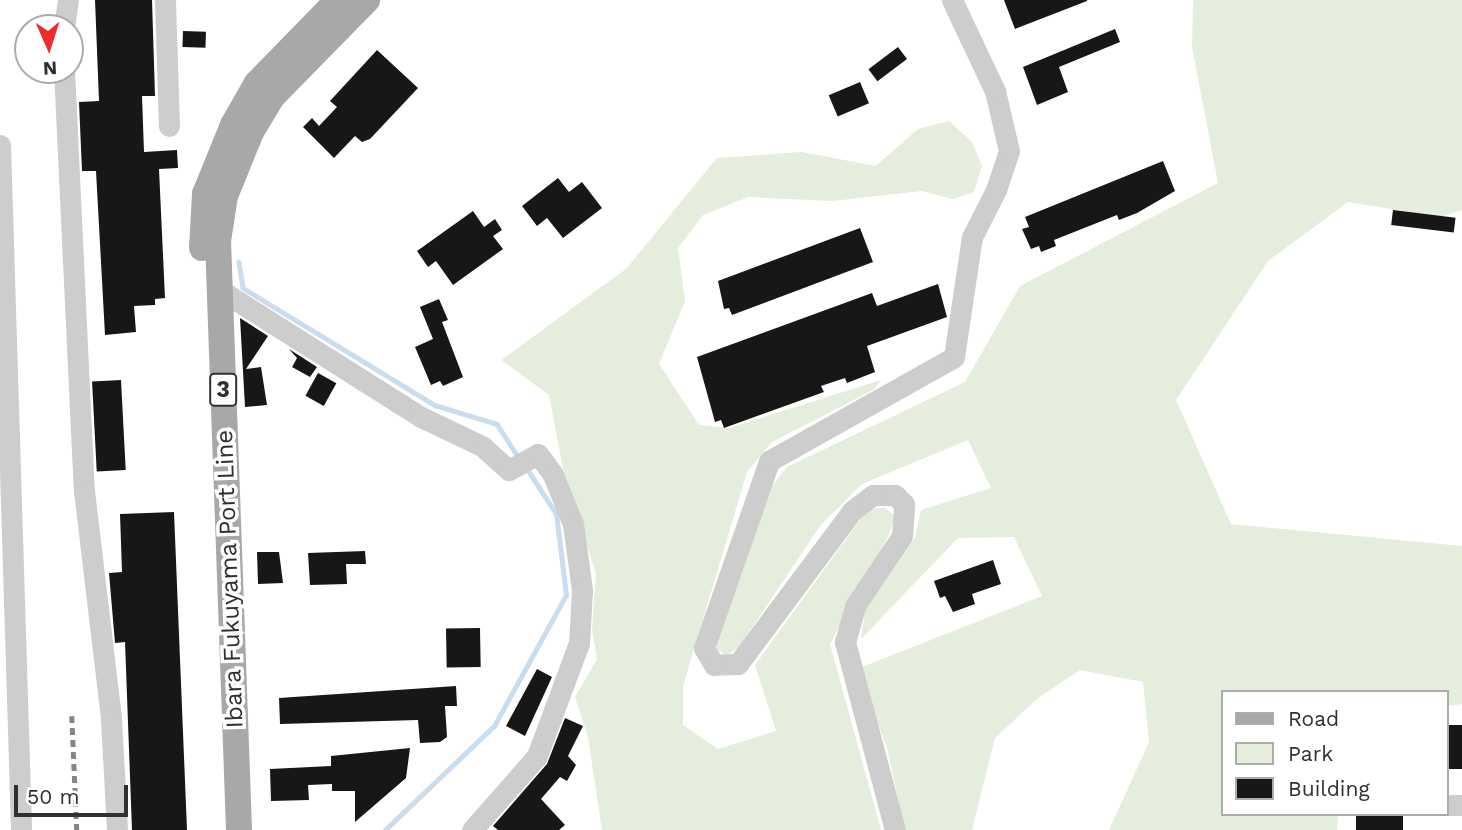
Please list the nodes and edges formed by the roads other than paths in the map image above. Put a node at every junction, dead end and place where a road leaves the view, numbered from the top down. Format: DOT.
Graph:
graph roads {
  1 [pos="165,0"];
  2 [pos="338,0"];
  3 [pos="367,0"];
  4 [pos="952,0"];
  5 [pos="65,84"];
  6 [pos="169,126"];
  7 [pos="0,145"];
  8 [pos="220,290"];
  9 [pos="21,830"];
  10 [pos="117,830"];
  11 [pos="224,830"];
  12 [pos="239,830"];
  13 [pos="472,830"];
  14 [pos="895,830"];
  1 -- 6 [label="street"];
  2 -- 11 [label="main road, Ibara Fukuyama Port Line / 3"];
  3 -- 8 [label="main road, Ibara Fukuyama Port Line / 3"];
  4 -- 14 [label="street"];
  5 -- 10 [label="street"];
  7 -- 9 [label="street"];
  8 -- 12 [label="main road, Ibara Fukuyama Port Line / 3"];
  8 -- 13 [label="street"];
}
